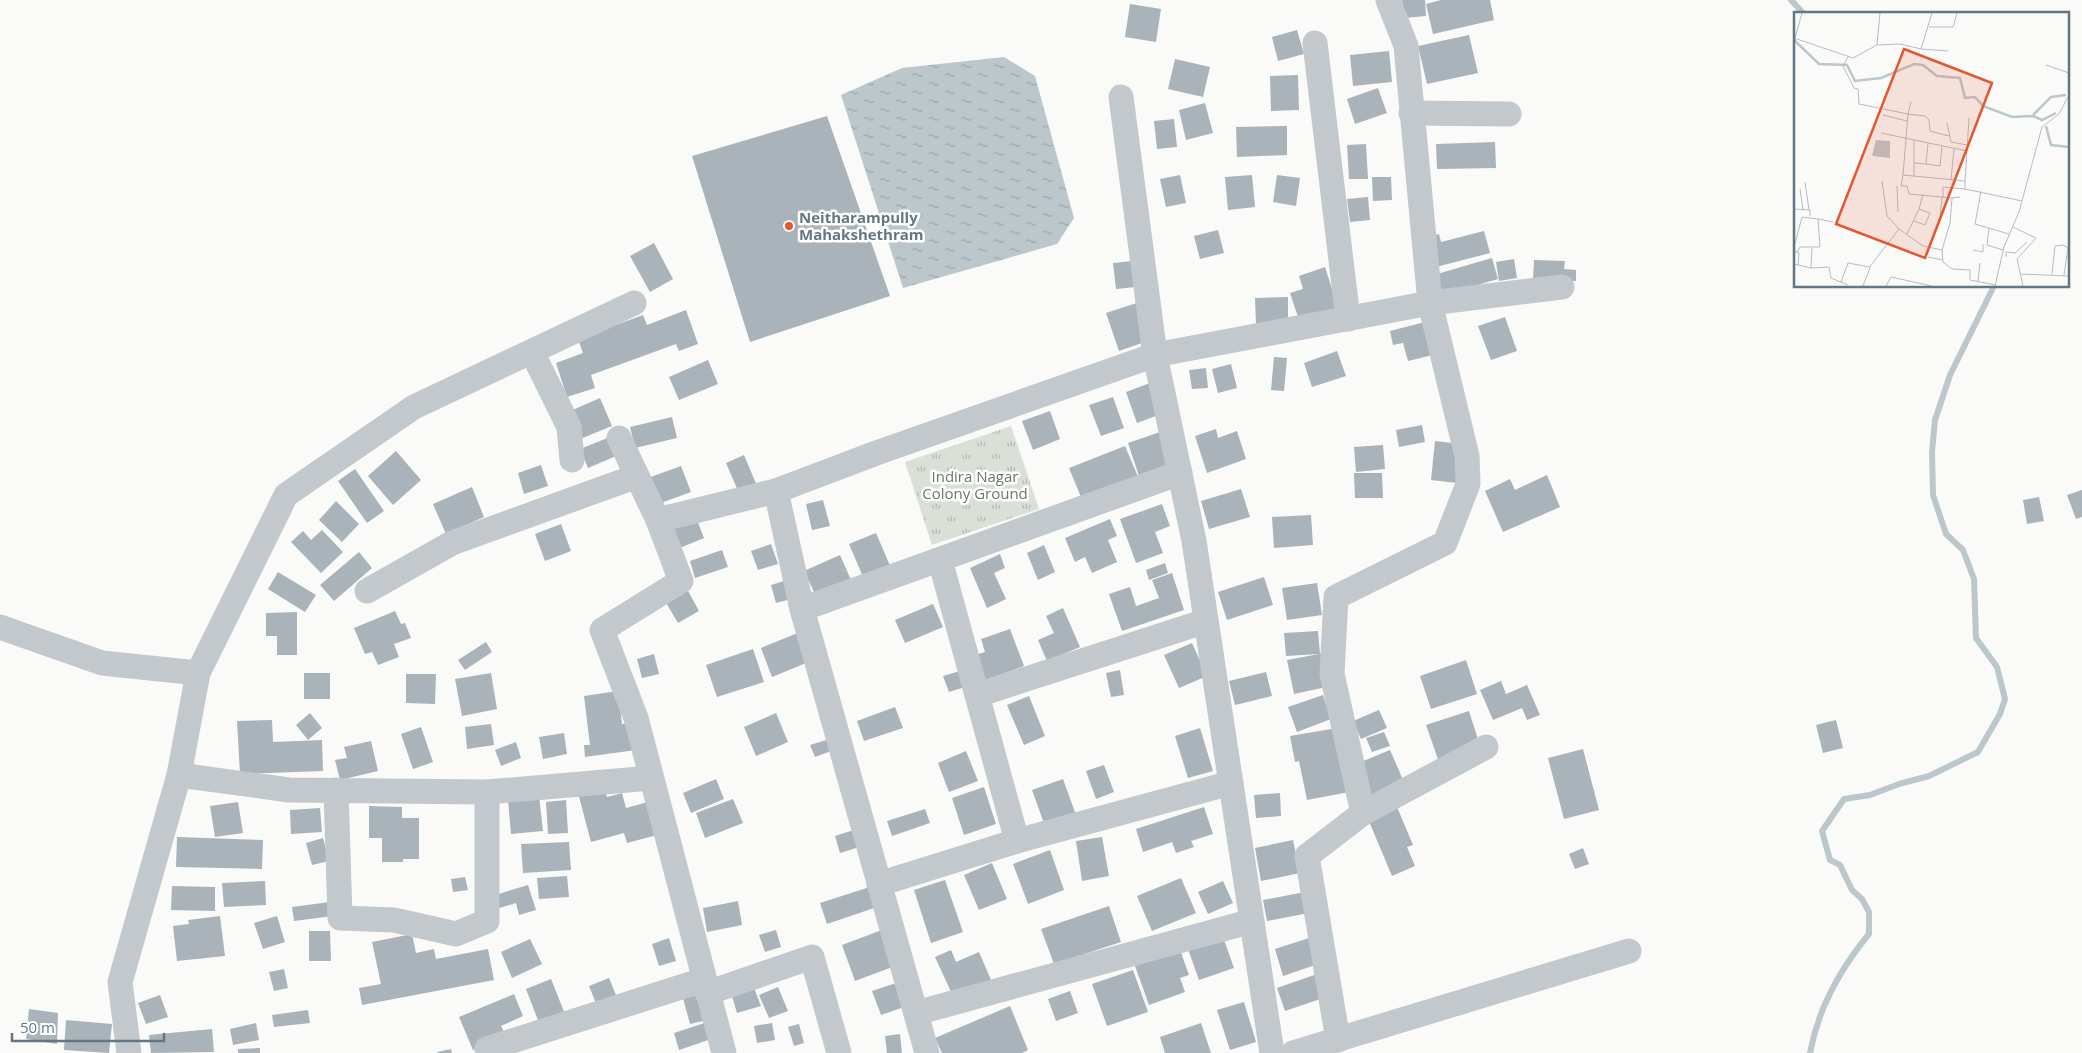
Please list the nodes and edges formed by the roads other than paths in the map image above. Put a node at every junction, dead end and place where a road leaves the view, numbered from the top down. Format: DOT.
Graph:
graph roads {
  1 [pos="1388,0"];
  2 [pos="1315,43"];
  3 [pos="1121,97"];
  4 [pos="1410,113"];
  5 [pos="1509,114"];
  6 [pos="1562,287"];
  7 [pos="634,303"];
  8 [pos="1430,303"];
  9 [pos="1348,319"];
  10 [pos="532,352"];
  11 [pos="1155,355"];
  12 [pos="619,438"];
  13 [pos="572,460"];
  14 [pos="1180,473"];
  15 [pos="637,476"];
  16 [pos="776,491"];
  17 [pos="658,520"];
  18 [pos="940,560"];
  19 [pos="367,591"];
  20 [pos="802,609"];
  21 [pos="1206,621"];
  22 [pos="0,627"];
  23 [pos="198,673"];
  24 [pos="977,695"];
  25 [pos="1486,747"];
  26 [pos="179,775"];
  27 [pos="651,778"];
  28 [pos="1231,783"];
  29 [pos="336,790"];
  30 [pos="487,792"];
  31 [pos="1363,813"];
  32 [pos="1017,840"];
  33 [pos="879,884"];
  34 [pos="1252,921"];
  35 [pos="1630,951"];
  36 [pos="705,986"];
  37 [pos="916,1013"];
  38 [pos="1338,1040"];
  39 [pos="487,1049"];
  40 [pos="129,1053"];
  41 [pos="724,1053"];
  42 [pos="839,1053"];
  43 [pos="927,1053"];
  44 [pos="1272,1053"];
  45 [pos="1293,1053"];
  1 -- 4 [label="street"];
  2 -- 9 [label="street"];
  3 -- 11 [label="street"];
  4 -- 5 [label="street"];
  4 -- 8 [label="street"];
  6 -- 8 [label="street"];
  7 -- 10 [label="street"];
  8 -- 9 [label="street"];
  8 -- 31 [label="street"];
  9 -- 11 [label="street"];
  10 -- 13 [label="street"];
  10 -- 23 [label="street"];
  11 -- 14 [label="street"];
  11 -- 16 [label="street"];
  12 -- 15 [label="street"];
  14 -- 18 [label="street"];
  14 -- 21 [label="street"];
  15 -- 17 [label="street"];
  15 -- 19 [label="street"];
  16 -- 17 [label="street"];
  16 -- 20 [label="street"];
  17 -- 27 [label="street"];
  18 -- 20 [label="street"];
  18 -- 24 [label="street"];
  20 -- 33 [label="street"];
  21 -- 24 [label="street"];
  21 -- 28 [label="street"];
  22 -- 23 [label="street"];
  23 -- 26 [label="street"];
  24 -- 32 [label="street"];
  25 -- 31 [label="street"];
  26 -- 29 [label="street"];
  26 -- 40 [label="street"];
  27 -- 30 [label="street"];
  27 -- 36 [label="street"];
  28 -- 32 [label="street"];
  28 -- 34 [label="street"];
  29 -- 30 [label="street"];
  29 -- 30 [label="street"];
  31 -- 38 [label="street"];
  32 -- 33 [label="street"];
  33 -- 37 [label="street"];
  34 -- 37 [label="street"];
  34 -- 44 [label="street"];
  35 -- 38 [label="street"];
  36 -- 39 [label="street"];
  36 -- 41 [label="street"];
  36 -- 42 [label="street"];
  37 -- 43 [label="street"];
  38 -- 45 [label="street"];
}
